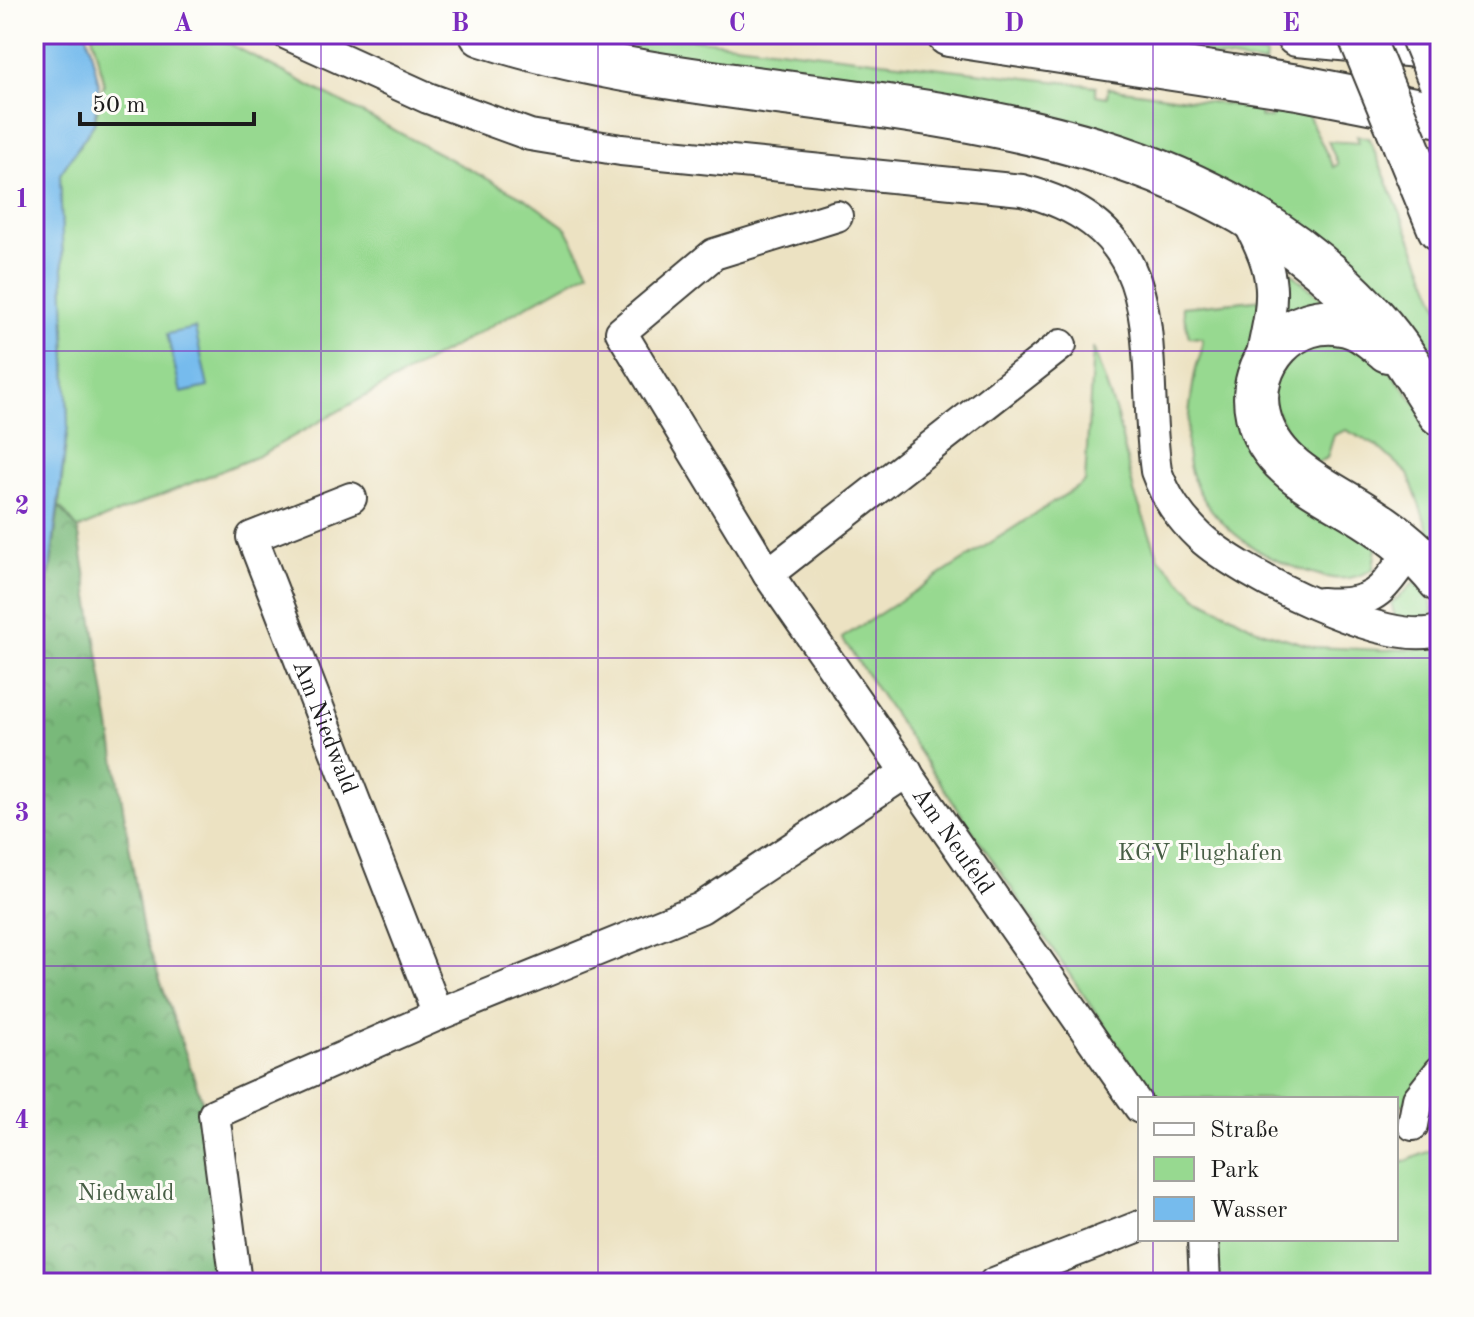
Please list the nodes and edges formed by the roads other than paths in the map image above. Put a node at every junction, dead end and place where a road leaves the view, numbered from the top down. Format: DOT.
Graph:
graph roads {
  1 [pos="287,34"];
  2 [pos="482,34"];
  3 [pos="949,34"];
  4 [pos="1297,34"];
  5 [pos="1360,34"];
  6 [pos="1422,34"];
  7 [pos="1440,47"];
  8 [pos="1440,78"];
  9 [pos="1298,87"];
  10 [pos="1440,99"];
  11 [pos="1440,115"];
  12 [pos="1243,213"];
  13 [pos="837,216"];
  14 [pos="1440,228"];
  15 [pos="1061,345"];
  16 [pos="1259,369"];
  17 [pos="1415,375"];
  18 [pos="1440,413"];
  19 [pos="351,498"];
  20 [pos="1434,573"];
  21 [pos="768,574"];
  22 [pos="1315,602"];
  23 [pos="1440,630"];
  24 [pos="907,772"];
  25 [pos="438,1015"];
  26 [pos="1440,1071"];
  27 [pos="1138,1105"];
  28 [pos="1416,1124"];
  29 [pos="1138,1227"];
  30 [pos="1203,1241"];
  31 [pos="236,1283"];
  32 [pos="994,1283"];
  33 [pos="1205,1283"];
  1 -- 22 [label="street"];
  2 -- 12 [label="highway"];
  3 -- 9 [label="highway"];
  4 -- 7 [label="highway"];
  5 -- 14 [label="highway, bridge"];
  6 -- 8 [label="highway, bridge"];
  9 -- 10 [label="highway"];
  9 -- 11 [label="highway"];
  12 -- 16 [label="street"];
  12 -- 17 [label="highway"];
  13 -- 21 [label="street, Am Neufeld"];
  15 -- 21 [label="street"];
  16 -- 17 [label="highway"];
  16 -- 20 [label="highway"];
  17 -- 18 [label="highway"];
  19 -- 25 [label="street, Am Niedwald"];
  20 -- 22 [label="street"];
  21 -- 24 [label="street, Am Neufeld"];
  22 -- 23 [label="street"];
  24 -- 25 [label="street"];
  24 -- 27 [label="street, Am Neufeld"];
  25 -- 31 [label="street"];
  26 -- 28 [label="street"];
  29 -- 32 [label="street"];
  30 -- 33 [label="street"];
}
